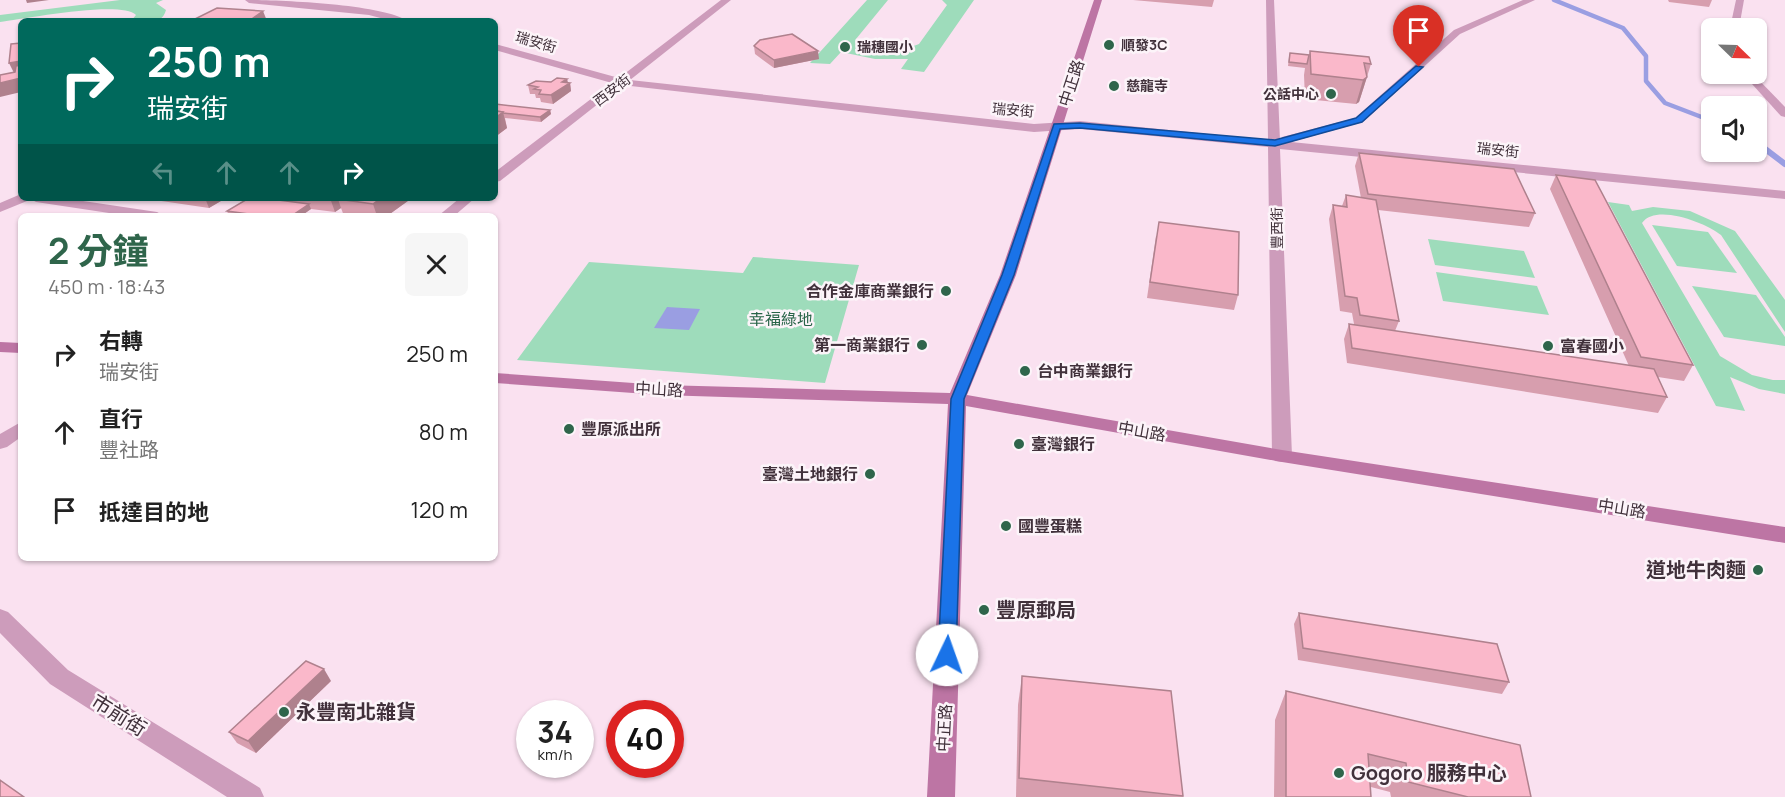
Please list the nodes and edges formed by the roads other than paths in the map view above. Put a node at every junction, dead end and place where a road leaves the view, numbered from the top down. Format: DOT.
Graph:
graph roads {
  1 [pos="249,0"];
  2 [pos="350,0"];
  3 [pos="727,0"];
  4 [pos="1098,0"];
  5 [pos="1270,0"];
  6 [pos="1531,0"];
  7 [pos="1740,0"];
  8 [pos="344,10"];
  9 [pos="338,18"];
  10 [pos="391,18"];
  11 [pos="1736,18"];
  12 [pos="498,47"];
  13 [pos="621,82"];
  14 [pos="1757,84"];
  15 [pos="1785,114"];
  16 [pos="1057,126"];
  17 [pos="1275,143"];
  18 [pos="498,176"];
  19 [pos="1785,195"];
  20 [pos="18,200"];
  21 [pos="56,201"];
  22 [pos="464,201"];
  23 [pos="0,208"];
  24 [pos="137,213"];
  25 [pos="449,213"];
  26 [pos="0,347"];
  27 [pos="18,348"];
  28 [pos="498,378"];
  29 [pos="957,399"];
  30 [pos="18,430"];
  31 [pos="0,443"];
  32 [pos="1282,456"];
  33 [pos="1785,535"];
  34 [pos="0,618"];
  35 [pos="250,797"];
  36 [pos="940,797"];
  1 -- 8 [label="street"];
  2 -- 8 [label="street"];
  3 -- 13 [label="street, 西安街"];
  4 -- 16 [label="street, 中正路"];
  5 -- 17 [label="street, 豐西街"];
  6 -- 17 [label="street"];
  7 -- 11 [label="street"];
  8 -- 9 [label="street"];
  8 -- 10 [label="street"];
  12 -- 13 [label="street, 瑞安街"];
  13 -- 16 [label="street, 瑞安街"];
  13 -- 18 [label="street, 西安街"];
  14 -- 15 [label="street"];
  16 -- 17 [label="street, 瑞安街"];
  16 -- 29 [label="street, 中正路"];
  17 -- 19 [label="street, 瑞安街"];
  17 -- 32 [label="street, 豐西街"];
  20 -- 23 [label="street"];
  21 -- 24 [label="street"];
  22 -- 25 [label="street"];
  26 -- 27 [label="street"];
  28 -- 29 [label="street, 中山路"];
  29 -- 32 [label="street, 中山路"];
  29 -- 36 [label="street, 中正路"];
  30 -- 31 [label="street"];
  32 -- 33 [label="street, 中山路"];
  34 -- 35 [label="street, 市前街"];
}
